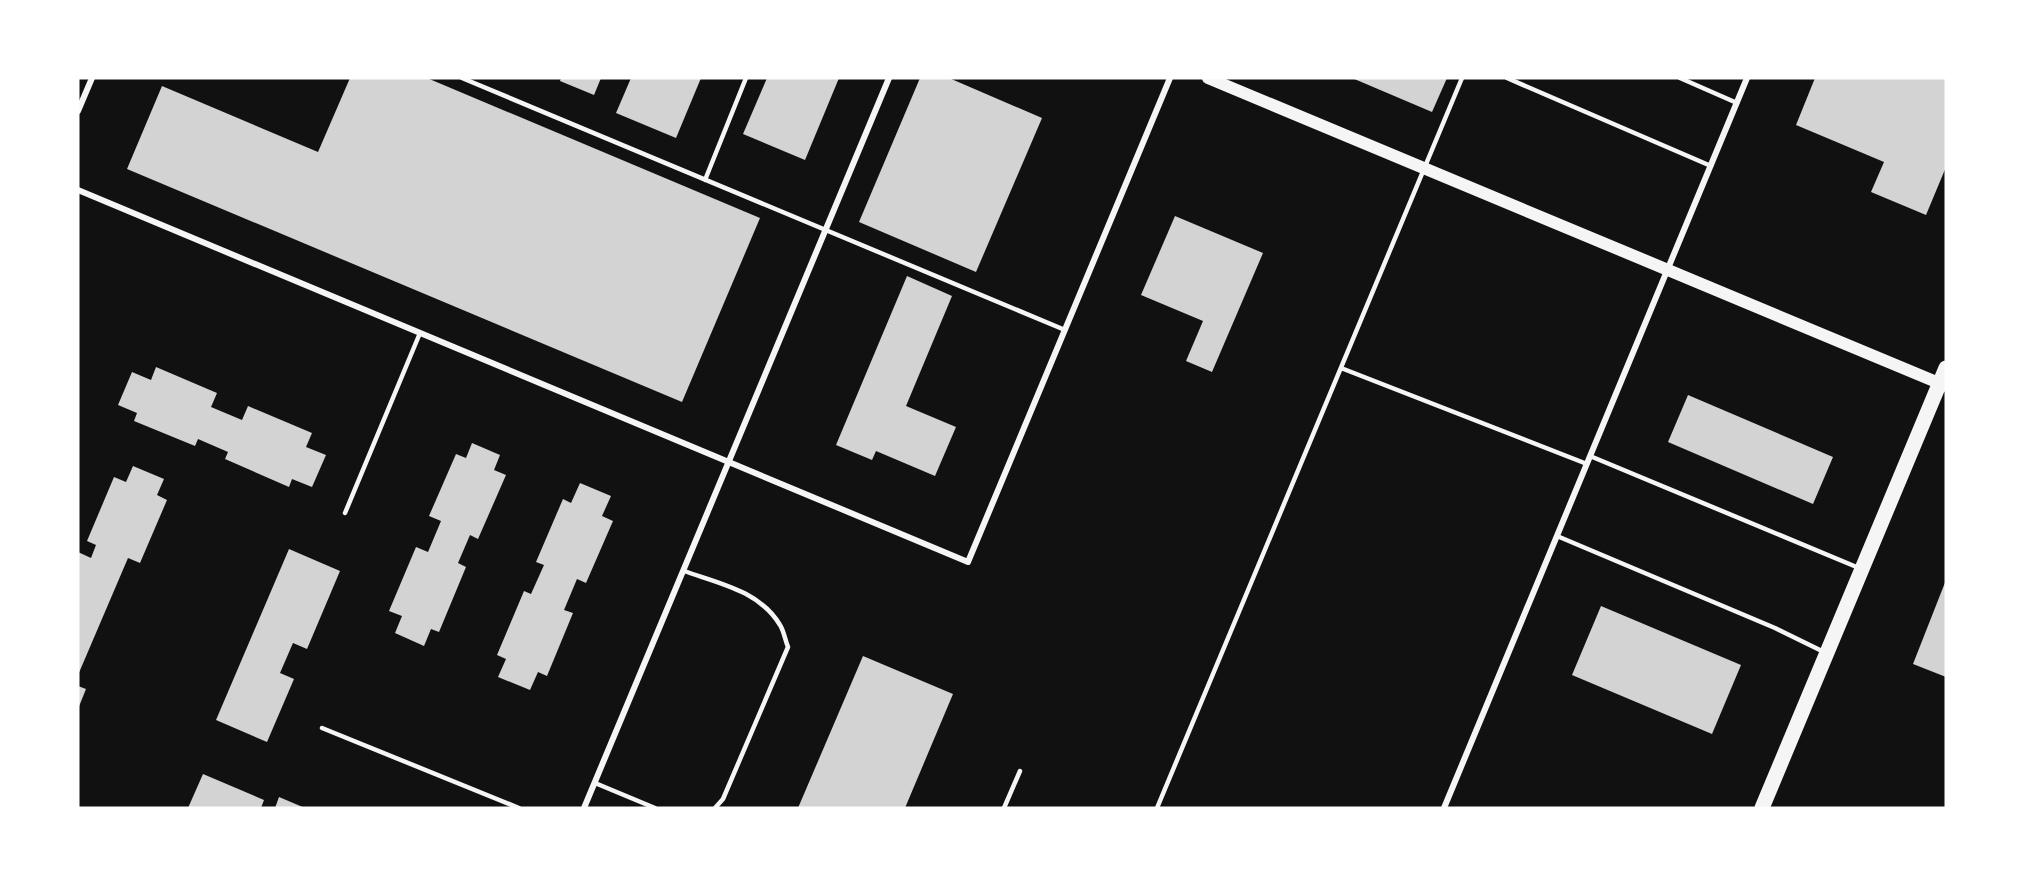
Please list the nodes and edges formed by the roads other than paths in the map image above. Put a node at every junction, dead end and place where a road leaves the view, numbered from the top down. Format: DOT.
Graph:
graph roads {
  1 [pos="92,78"];
  2 [pos="746,78"];
  3 [pos="889,78"];
  4 [pos="1170,78"];
  5 [pos="1208,78"];
  6 [pos="1462,78"];
  7 [pos="1507,78"];
  8 [pos="1680,78"];
  9 [pos="1747,78"];
  10 [pos="466,79"];
  11 [pos="1737,103"];
  12 [pos="78,111"];
  13 [pos="1711,166"];
  14 [pos="1424,168"];
  15 [pos="705,180"];
  16 [pos="78,190"];
  17 [pos="825,231"];
  18 [pos="1667,270"];
  19 [pos="1065,330"];
  20 [pos="420,333"];
  21 [pos="1341,368"];
  22 [pos="1946,368"];
  23 [pos="1943,385"];
  24 [pos="1590,456"];
  25 [pos="729,462"];
  26 [pos="1587,464"];
  27 [pos="345,513"];
  28 [pos="1557,536"];
  29 [pos="1862,569"];
  30 [pos="684,571"];
  31 [pos="1827,653"];
  32 [pos="322,728"];
  33 [pos="1020,771"];
  34 [pos="595,783"];
  35 [pos="519,808"];
  36 [pos="584,808"];
  37 [pos="655,808"];
  38 [pos="715,808"];
  39 [pos="1004,808"];
  40 [pos="1156,808"];
  41 [pos="1444,808"];
  42 [pos="1762,808"];
  1 -- 12 [label="street"];
  2 -- 15 [label="lane"];
  3 -- 17 [label="street"];
  4 -- 19 [label="street"];
  5 -- 14 [label="main road"];
  6 -- 14 [label="lane"];
  7 -- 13 [label="lane"];
  8 -- 11 [label="lane"];
  9 -- 11 [label="street"];
  10 -- 15 [label="lane"];
  11 -- 13 [label="street"];
  13 -- 18 [label="street"];
  14 -- 18 [label="main road"];
  14 -- 21 [label="lane"];
  15 -- 17 [label="lane"];
  16 -- 20 [label="street"];
  17 -- 19 [label="lane"];
  17 -- 25 [label="street"];
  18 -- 23 [label="main road"];
  18 -- 24 [label="street"];
  19 -- 25 [label="street"];
  20 -- 25 [label="street"];
  20 -- 27 [label="lane"];
  21 -- 26 [label="lane"];
  21 -- 40 [label="lane"];
  22 -- 23 [label="main road"];
  23 -- 29 [label="main road"];
  24 -- 26 [label="street"];
  24 -- 29 [label="lane"];
  25 -- 30 [label="street"];
  26 -- 28 [label="street"];
  28 -- 31 [label="lane"];
  28 -- 41 [label="street"];
  29 -- 31 [label="main road"];
  30 -- 34 [label="street"];
  30 -- 38 [label="lane"];
  31 -- 42 [label="main road"];
  32 -- 35 [label="lane"];
  33 -- 39 [label="lane"];
  34 -- 36 [label="street"];
  34 -- 37 [label="lane"];
}
